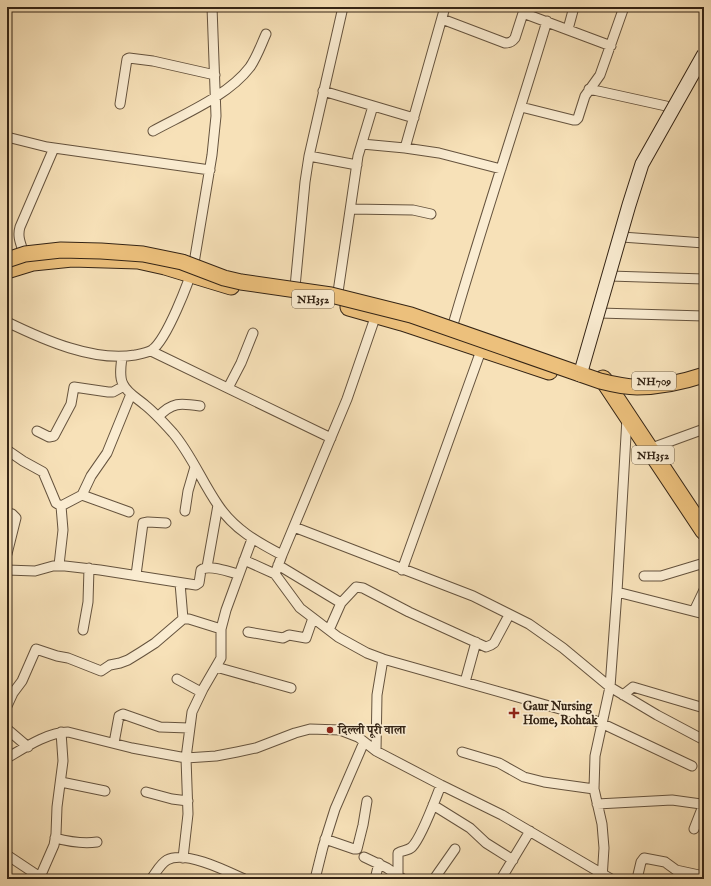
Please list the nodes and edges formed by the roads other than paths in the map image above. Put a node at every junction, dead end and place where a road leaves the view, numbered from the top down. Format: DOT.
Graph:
graph roads {
  1 [pos="212,7"];
  2 [pos="343,7"];
  3 [pos="446,7"];
  4 [pos="574,7"];
  5 [pos="624,7"];
  6 [pos="524,10"];
  7 [pos="442,19"];
  8 [pos="547,21"];
  9 [pos="568,29"];
  10 [pos="266,34"];
  11 [pos="611,46"];
  12 [pos="704,54"];
  13 [pos="214,75"];
  14 [pos="589,89"];
  15 [pos="323,91"];
  16 [pos="216,98"];
  17 [pos="120,104"];
  18 [pos="373,106"];
  19 [pos="521,108"];
  20 [pos="675,108"];
  21 [pos="414,118"];
  22 [pos="153,131"];
  23 [pos="7,136"];
  24 [pos="362,144"];
  25 [pos="54,148"];
  26 [pos="405,148"];
  27 [pos="309,156"];
  28 [pos="357,165"];
  29 [pos="501,169"];
  30 [pos="210,170"];
  31 [pos="351,209"];
  32 [pos="431,214"];
  33 [pos="622,237"];
  34 [pos="704,243"];
  35 [pos="24,254"];
  36 [pos="7,260"];
  37 [pos="193,269"];
  38 [pos="7,270"];
  39 [pos="610,276"];
  40 [pos="704,280"];
  41 [pos="295,287"];
  42 [pos="338,292"];
  43 [pos="378,309"];
  44 [pos="599,313"];
  45 [pos="704,316"];
  46 [pos="7,322"];
  47 [pos="452,328"];
  48 [pos="253,333"];
  49 [pos="483,344"];
  50 [pos="151,351"];
  51 [pos="122,357"];
  52 [pos="704,369"];
  53 [pos="580,374"];
  54 [pos="704,375"];
  55 [pos="704,379"];
  56 [pos="607,384"];
  57 [pos="124,386"];
  58 [pos="228,388"];
  59 [pos="131,394"];
  60 [pos="200,406"];
  61 [pos="627,415"];
  62 [pos="158,417"];
  63 [pos="704,429"];
  64 [pos="37,431"];
  65 [pos="331,438"];
  66 [pos="649,449"];
  67 [pos="7,450"];
  68 [pos="195,467"];
  69 [pos="82,495"];
  70 [pos="218,505"];
  71 [pos="61,506"];
  72 [pos="185,511"];
  73 [pos="129,512"];
  74 [pos="7,513"];
  75 [pos="166,524"];
  76 [pos="294,527"];
  77 [pos="704,531"];
  78 [pos="252,539"];
  79 [pos="7,554"];
  80 [pos="282,555"];
  81 [pos="244,560"];
  82 [pos="704,563"];
  83 [pos="59,565"];
  84 [pos="278,565"];
  85 [pos="207,567"];
  86 [pos="89,568"];
  87 [pos="7,570"];
  88 [pos="402,570"];
  89 [pos="238,574"];
  90 [pos="275,574"];
  91 [pos="136,575"];
  92 [pos="644,576"];
  93 [pos="180,583"];
  94 [pos="704,590"];
  95 [pos="617,592"];
  96 [pos="341,604"];
  97 [pos="694,611"];
  98 [pos="704,614"];
  99 [pos="509,615"];
  100 [pos="313,618"];
  101 [pos="183,619"];
  102 [pos="221,629"];
  103 [pos="83,630"];
  104 [pos="329,630"];
  105 [pos="248,632"];
  106 [pos="476,642"];
  107 [pos="383,659"];
  108 [pos="216,667"];
  109 [pos="177,679"];
  110 [pos="465,682"];
  111 [pos="610,687"];
  112 [pos="291,688"];
  113 [pos="201,692"];
  114 [pos="623,695"];
  115 [pos="7,706"];
  116 [pos="704,708"];
  117 [pos="601,723"];
  118 [pos="189,728"];
  119 [pos="7,729"];
  120 [pos="60,732"];
  121 [pos="704,740"];
  122 [pos="364,742"];
  123 [pos="114,743"];
  124 [pos="28,747"];
  125 [pos="376,751"];
  126 [pos="462,752"];
  127 [pos="7,758"];
  128 [pos="186,758"];
  129 [pos="692,766"];
  130 [pos="61,782"];
  131 [pos="441,785"];
  132 [pos="594,789"];
  133 [pos="105,791"];
  134 [pos="146,792"];
  135 [pos="188,800"];
  136 [pos="367,801"];
  137 [pos="597,804"];
  138 [pos="433,805"];
  139 [pos="694,829"];
  140 [pos="530,831"];
  141 [pos="55,838"];
  142 [pos="325,839"];
  143 [pos="97,842"];
  144 [pos="455,849"];
  145 [pos="7,855"];
  146 [pos="364,857"];
  147 [pos="183,858"];
  148 [pos="513,860"];
  149 [pos="379,863"];
  150 [pos="699,875"];
  151 [pos="230,876"];
  152 [pos="400,877"];
  153 [pos="602,877"];
  154 [pos="41,878"];
  155 [pos="151,879"];
  156 [pos="244,879"];
  157 [pos="316,879"];
  158 [pos="375,879"];
  159 [pos="434,879"];
  160 [pos="501,879"];
  161 [pos="611,879"];
  162 [pos="637,879"];
  1 -- 13 [label="street"];
  2 -- 15 [label="street"];
  3 -- 7 [label="street"];
  4 -- 9 [label="street"];
  5 -- 11 [label="street"];
  6 -- 7 [label="street"];
  6 -- 8 [label="street"];
  7 -- 21 [label="street"];
  8 -- 9 [label="street"];
  8 -- 19 [label="street"];
  9 -- 11 [label="street"];
  10 -- 16 [label="street"];
  11 -- 14 [label="street"];
  12 -- 53 [label="street, bridge"];
  13 -- 16 [label="street"];
  13 -- 17 [label="street"];
  14 -- 19 [label="street"];
  14 -- 20 [label="street"];
  15 -- 18 [label="street"];
  15 -- 27 [label="street"];
  16 -- 22 [label="street"];
  16 -- 30 [label="street"];
  18 -- 21 [label="street"];
  18 -- 24 [label="street"];
  19 -- 29 [label="street"];
  21 -- 26 [label="street"];
  23 -- 25 [label="street"];
  24 -- 26 [label="street"];
  24 -- 28 [label="street"];
  25 -- 30 [label="street"];
  25 -- 35 [label="street"];
  26 -- 29 [label="street"];
  27 -- 28 [label="street"];
  27 -- 41 [label="street"];
  28 -- 31 [label="street"];
  29 -- 47 [label="street"];
  30 -- 37 [label="street"];
  31 -- 32 [label="street"];
  31 -- 42 [label="street"];
  33 -- 34 [label="street"];
  35 -- 36 [label="highway, NH352"];
  35 -- 37 [label="highway, NH352"];
  36 -- 53 [label="main road, bridge"];
  37 -- 38 [label="highway, NH352"];
  37 -- 41 [label="highway, NH352"];
  37 -- 43 [label="highway, NH352"];
  37 -- 50 [label="street"];
  39 -- 40 [label="street"];
  41 -- 42 [label="highway, NH352"];
  42 -- 43 [label="highway, NH352"];
  43 -- 47 [label="highway, NH352"];
  43 -- 49 [label="highway, NH352"];
  43 -- 65 [label="street"];
  44 -- 45 [label="street"];
  46 -- 51 [label="street"];
  47 -- 49 [label="highway, NH352"];
  48 -- 58 [label="street"];
  49 -- 56 [label="highway, NH352"];
  49 -- 88 [label="street"];
  50 -- 51 [label="street"];
  50 -- 58 [label="street"];
  51 -- 57 [label="street"];
  52 -- 56 [label="highway, NH709"];
  53 -- 54 [label="main road, bridge"];
  55 -- 56 [label="highway, NH709"];
  56 -- 61 [label="highway, NH352"];
  57 -- 59 [label="street"];
  57 -- 64 [label="street"];
  58 -- 65 [label="street"];
  59 -- 62 [label="street"];
  59 -- 69 [label="street"];
  60 -- 62 [label="street"];
  61 -- 66 [label="highway, NH352"];
  61 -- 95 [label="street"];
  62 -- 68 [label="street"];
  63 -- 66 [label="street"];
  65 -- 76 [label="street"];
  66 -- 77 [label="highway, NH352"];
  67 -- 71 [label="street"];
  68 -- 70 [label="street"];
  68 -- 72 [label="street"];
  69 -- 71 [label="street"];
  69 -- 73 [label="street"];
  70 -- 78 [label="street"];
  70 -- 85 [label="street"];
  71 -- 83 [label="street"];
  74 -- 79 [label="street"];
  75 -- 91 [label="street"];
  76 -- 80 [label="street"];
  76 -- 88 [label="street"];
  78 -- 80 [label="street"];
  78 -- 81 [label="street"];
  80 -- 84 [label="street"];
  81 -- 89 [label="street"];
  81 -- 90 [label="street"];
  82 -- 92 [label="street"];
  83 -- 86 [label="street"];
  83 -- 87 [label="street"];
  84 -- 90 [label="street"];
  84 -- 96 [label="street"];
  85 -- 89 [label="street"];
  85 -- 93 [label="street"];
  86 -- 91 [label="street"];
  86 -- 103 [label="street"];
  88 -- 99 [label="street"];
  89 -- 102 [label="street"];
  90 -- 100 [label="street"];
  91 -- 93 [label="street"];
  93 -- 101 [label="street"];
  94 -- 97 [label="street"];
  95 -- 97 [label="street"];
  95 -- 111 [label="street"];
  96 -- 104 [label="street"];
  96 -- 106 [label="street"];
  97 -- 98 [label="street"];
  99 -- 106 [label="street"];
  99 -- 111 [label="street"];
  100 -- 104 [label="street"];
  100 -- 105 [label="street"];
  101 -- 102 [label="street"];
  101 -- 115 [label="street"];
  102 -- 108 [label="street"];
  104 -- 107 [label="street"];
  106 -- 110 [label="street"];
  107 -- 110 [label="street"];
  107 -- 125 [label="street"];
  108 -- 112 [label="street"];
  108 -- 113 [label="street"];
  109 -- 113 [label="street"];
  110 -- 117 [label="street"];
  111 -- 114 [label="street"];
  111 -- 117 [label="street"];
  113 -- 118 [label="street"];
  114 -- 116 [label="street"];
  114 -- 121 [label="street"];
  117 -- 129 [label="street"];
  117 -- 132 [label="street"];
  118 -- 123 [label="street"];
  118 -- 128 [label="street"];
  119 -- 124 [label="street"];
  120 -- 123 [label="street"];
  120 -- 124 [label="street"];
  120 -- 130 [label="street"];
  122 -- 125 [label="street"];
  122 -- 128 [label="street"];
  122 -- 142 [label="street"];
  123 -- 128 [label="street"];
  124 -- 127 [label="street"];
  125 -- 131 [label="street"];
  126 -- 132 [label="street"];
  128 -- 135 [label="street"];
  130 -- 133 [label="street"];
  130 -- 141 [label="street"];
  131 -- 138 [label="street"];
  131 -- 140 [label="street"];
  132 -- 137 [label="street"];
  134 -- 135 [label="street"];
  135 -- 147 [label="street"];
  136 -- 142 [label="street"];
  137 -- 139 [label="street"];
  137 -- 153 [label="street"];
  138 -- 148 [label="street"];
  138 -- 152 [label="street"];
  140 -- 148 [label="street"];
  140 -- 153 [label="street"];
  141 -- 143 [label="street"];
  141 -- 154 [label="street"];
  142 -- 157 [label="street"];
  144 -- 159 [label="street"];
  145 -- 154 [label="street"];
  146 -- 149 [label="street"];
  147 -- 151 [label="street"];
  147 -- 155 [label="street"];
  148 -- 160 [label="street"];
  149 -- 152 [label="street"];
  149 -- 158 [label="street"];
  150 -- 162 [label="street"];
  151 -- 156 [label="street"];
  153 -- 161 [label="street"];
}
